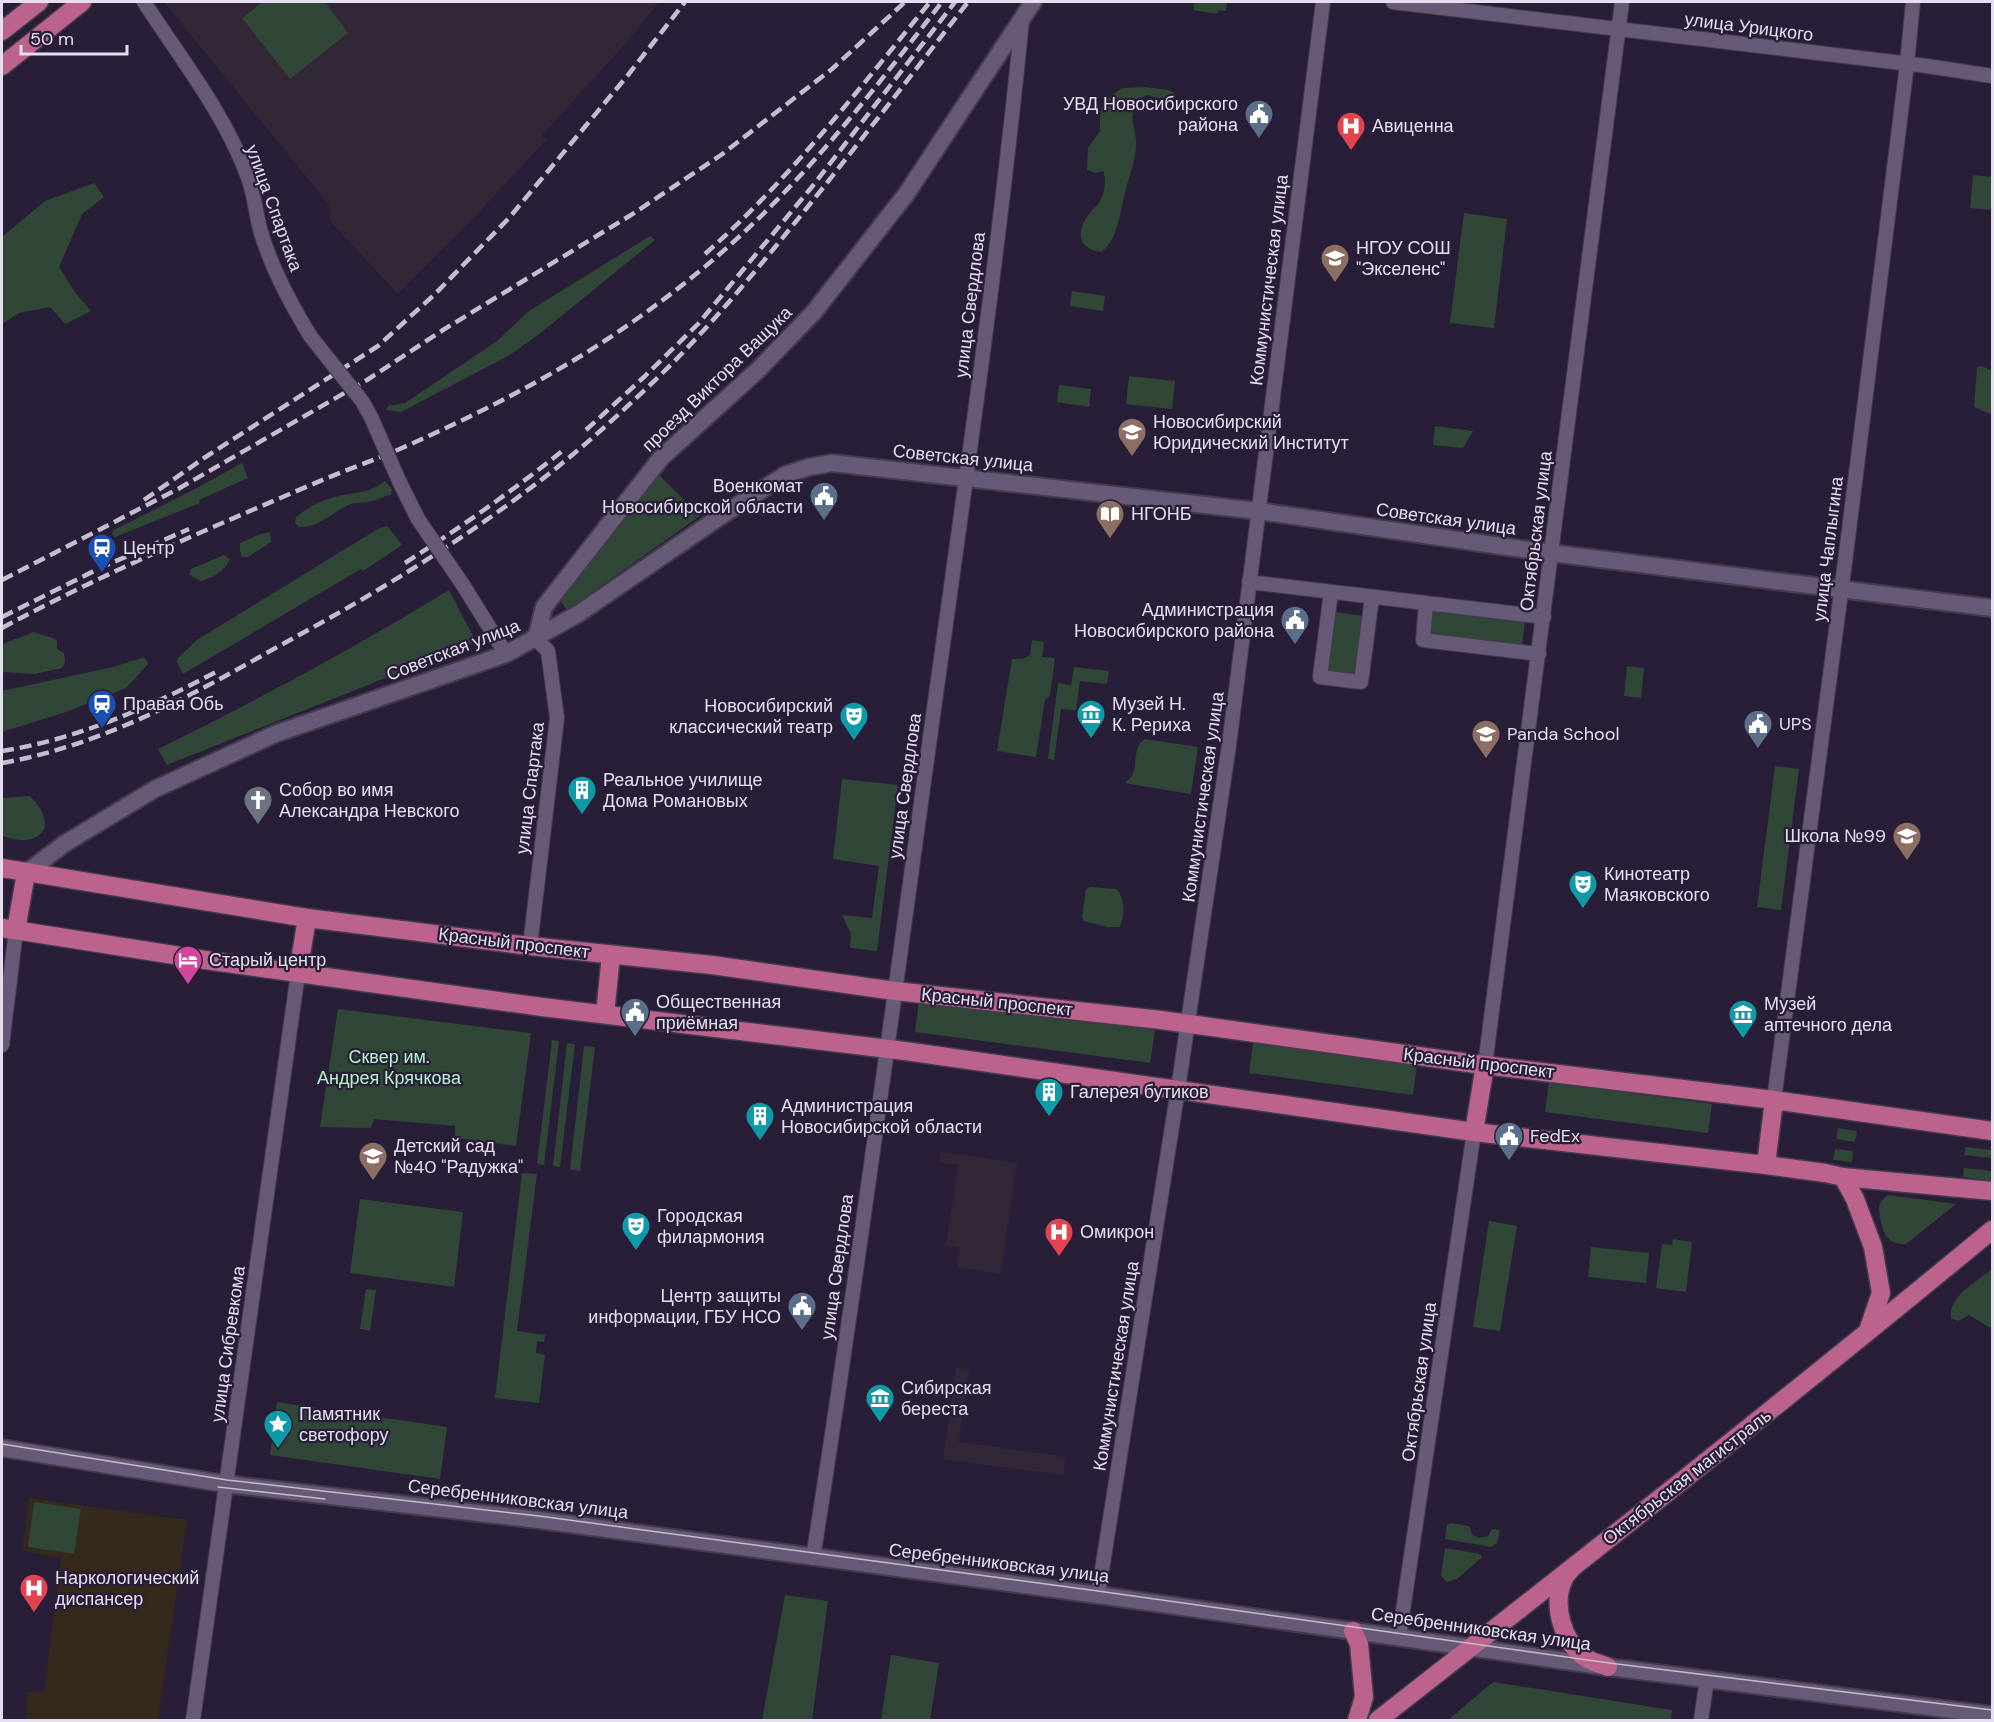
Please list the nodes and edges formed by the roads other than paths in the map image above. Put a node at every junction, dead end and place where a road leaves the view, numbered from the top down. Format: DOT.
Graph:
graph roads {
  1 [pos="39,2"];
  2 [pos="82,2"];
  3 [pos="144,2"];
  4 [pos="1033,2"];
  5 [pos="1323,2"];
  6 [pos="1393,2"];
  7 [pos="1622,2"];
  8 [pos="1913,2"];
  9 [pos="1022,18"];
  10 [pos="1620,30"];
  11 [pos="2,32"];
  12 [pos="1907,64"];
  13 [pos="2,66"];
  14 [pos="1992,76"];
  15 [pos="966,478"];
  16 [pos="1258,511"];
  17 [pos="1552,553"];
  18 [pos="1249,582"];
  19 [pos="1842,589"];
  20 [pos="1331,592"];
  21 [pos="1372,597"];
  22 [pos="1426,604"];
  23 [pos="1992,608"];
  24 [pos="1544,617"];
  25 [pos="536,639"];
  26 [pos="506,654"];
  27 [pos="1539,654"];
  28 [pos="2,868"];
  29 [pos="26,873"];
  30 [pos="307,918"];
  31 [pos="9,929"];
  32 [pos="530,946"];
  33 [pos="611,955"];
  34 [pos="298,973"];
  35 [pos="895,991"];
  36 [pos="605,1014"];
  37 [pos="1187,1024"];
  38 [pos="2,1045"];
  39 [pos="887,1049"];
  40 [pos="1485,1065"];
  41 [pos="1178,1089"];
  42 [pos="1774,1100"];
  43 [pos="1992,1131"];
  44 [pos="1474,1132"];
  45 [pos="1766,1165"];
  46 [pos="1843,1177"];
  47 [pos="1992,1191"];
  48 [pos="1992,1230"];
  49 [pos="1868,1332"];
  50 [pos="2,1449"];
  51 [pos="226,1484"];
  52 [pos="813,1558"];
  53 [pos="1574,1564"];
  54 [pos="1098,1595"];
  55 [pos="1353,1631"];
  56 [pos="1399,1637"];
  57 [pos="1470,1648"];
  58 [pos="1608,1667"];
  59 [pos="1707,1679"];
  60 [pos="1992,1715"];
  61 [pos="193,1720"];
  62 [pos="1357,1720"];
  63 [pos="1378,1720"];
  64 [pos="1701,1720"];
  1 -- 11 [label="main road"];
  2 -- 13 [label="main road"];
  3 -- 26 [label="street, улица Спартака, bridge"];
  4 -- 9 [label="street, проезд Виктора Ващука"];
  5 -- 16 [label="street, Коммунистическая улица"];
  6 -- 10 [label="street, улица Урицкого"];
  7 -- 10 [label="street, Октябрьская улица"];
  8 -- 12 [label="street, улица Чаплыгина"];
  9 -- 15 [label="street, улица Свердлова"];
  9 -- 25 [label="street, проезд Виктора Ващука"];
  10 -- 12 [label="street, улица Урицкого"];
  10 -- 17 [label="street, Октябрьская улица"];
  12 -- 14 [label="street, улица Урицкого"];
  12 -- 19 [label="street, улица Чаплыгина"];
  15 -- 16 [label="street, Советская улица"];
  15 -- 25 [label="street, Советская улица"];
  15 -- 35 [label="street, улица Свердлова"];
  16 -- 17 [label="street, Советская улица"];
  16 -- 18 [label="street, Коммунистическая улица"];
  17 -- 19 [label="street, Советская улица"];
  17 -- 24 [label="street, Октябрьская улица"];
  18 -- 20 [label="street"];
  18 -- 37 [label="street, Коммунистическая улица"];
  19 -- 23 [label="street, Советская улица"];
  19 -- 42 [label="street, улица Чаплыгина"];
  20 -- 21 [label="street"];
  20 -- 21 [label="street"];
  21 -- 22 [label="street"];
  22 -- 24 [label="street"];
  22 -- 27 [label="street"];
  24 -- 27 [label="street, Октябрьская улица"];
  25 -- 26 [label="street, Советская улица"];
  25 -- 32 [label="street, улица Спартака"];
  26 -- 29 [label="street, Советская улица"];
  27 -- 40 [label="street, Октябрьская улица"];
  28 -- 29 [label="main road, Красный проспект"];
  29 -- 30 [label="main road, Красный проспект"];
  29 -- 31 [label="main road"];
  30 -- 32 [label="main road, Красный проспект"];
  30 -- 34 [label="main road"];
  31 -- 34 [label="main road"];
  31 -- 38 [label="street"];
  32 -- 33 [label="main road, Красный проспект"];
  33 -- 35 [label="main road, Красный проспект"];
  33 -- 36 [label="main road"];
  34 -- 36 [label="main road"];
  34 -- 51 [label="street, улица Сибревкома"];
  35 -- 37 [label="main road, Красный проспект"];
  35 -- 39 [label="street, улица Свердлова"];
  36 -- 39 [label="main road"];
  37 -- 40 [label="main road, Красный проспект"];
  37 -- 41 [label="street, Коммунистическая улица"];
  39 -- 41 [label="main road"];
  39 -- 52 [label="street, улица Свердлова"];
  40 -- 42 [label="main road, Красный проспект"];
  40 -- 44 [label="main road"];
  41 -- 44 [label="main road"];
  41 -- 54 [label="street, Коммунистическая улица"];
  42 -- 43 [label="main road, Красный проспект"];
  42 -- 45 [label="main road"];
  44 -- 45 [label="main road"];
  44 -- 56 [label="street, Октябрьская улица"];
  45 -- 46 [label="main road"];
  46 -- 47 [label="main road"];
  46 -- 49 [label="main road"];
  48 -- 49 [label="main road, Октябрьская магистраль"];
  49 -- 53 [label="main road, Октябрьская магистраль"];
  50 -- 51 [label="street, Серебренниковская улица"];
  51 -- 52 [label="street, Серебренниковская улица"];
  51 -- 61 [label="street, улица Сибревкома"];
  52 -- 54 [label="street, Серебренниковская улица"];
  53 -- 57 [label="main road, Октябрьская магистраль"];
  53 -- 58 [label="main road"];
  54 -- 55 [label="street, Серебренниковская улица"];
  55 -- 56 [label="street, Серебренниковская улица"];
  55 -- 62 [label="main road"];
  56 -- 57 [label="street, Серебренниковская улица"];
  57 -- 58 [label="street, Серебренниковская улица"];
  57 -- 63 [label="main road, Октябрьская магистраль"];
  58 -- 59 [label="street, Серебренниковская улица"];
  59 -- 60 [label="street, Серебренниковская улица"];
  59 -- 64 [label="street"];
}
